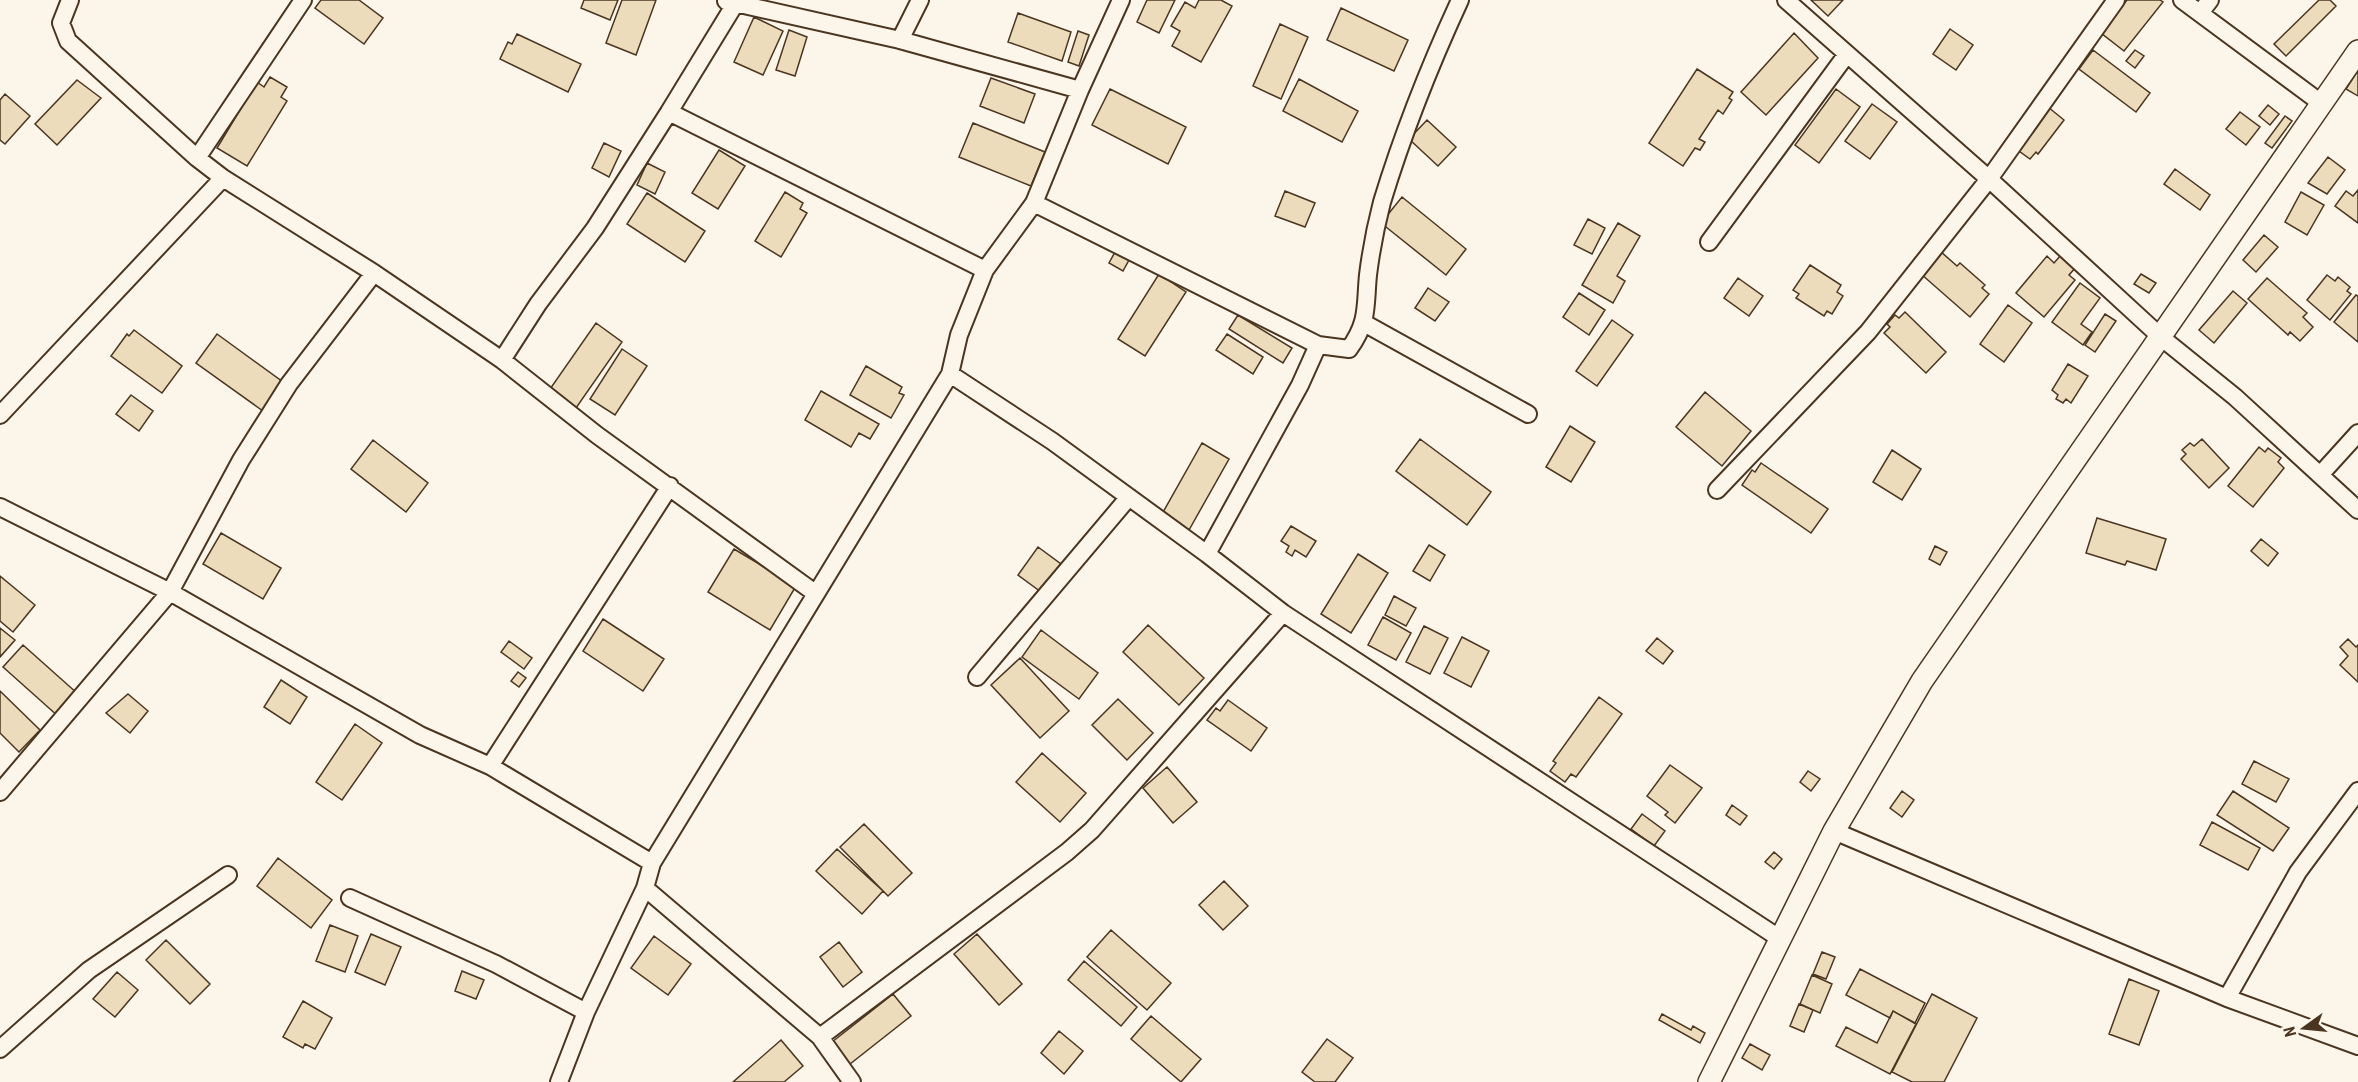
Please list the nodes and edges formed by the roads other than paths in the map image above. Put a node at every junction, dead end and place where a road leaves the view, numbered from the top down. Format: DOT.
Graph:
graph roads {
  1 [pos="70,0"];
  2 [pos="303,0"];
  3 [pos="920,0"];
  4 [pos="1121,0"];
  5 [pos="1460,0"];
  6 [pos="1786,0"];
  7 [pos="2116,0"];
  8 [pos="2182,0"];
  9 [pos="730,2"];
  10 [pos="2205,7"];
  11 [pos="900,40"];
  12 [pos="2358,51"];
  13 [pos="1847,54"];
  14 [pos="1080,90"];
  15 [pos="2321,103"];
  16 [pos="669,112"];
  17 [pos="197,158"];
  18 [pos="224,178"];
  19 [pos="1989,179"];
  20 [pos="1034,203"];
  21 [pos="1709,242"];
  22 [pos="985,270"];
  23 [pos="374,273"];
  24 [pos="1364,323"];
  25 [pos="2162,338"];
  26 [pos="1318,345"];
  27 [pos="502,360"];
  28 [pos="950,374"];
  29 [pos="1528,414"];
  30 [pos="0,415"];
  31 [pos="2358,432"];
  32 [pos="2319,475"];
  33 [pos="670,486"];
  34 [pos="1717,490"];
  35 [pos="1129,497"];
  36 [pos="0,507"];
  37 [pos="2358,510"];
  38 [pos="1207,554"];
  39 [pos="170,592"];
  40 [pos="815,593"];
  41 [pos="1283,613"];
  42 [pos="977,677"];
  43 [pos="490,766"];
  44 [pos="2358,791"];
  45 [pos="0,792"];
  46 [pos="1834,831"];
  47 [pos="652,863"];
  48 [pos="228,875"];
  49 [pos="645,888"];
  50 [pos="350,898"];
  51 [pos="1779,938"];
  52 [pos="2227,998"];
  53 [pos="586,1012"];
  54 [pos="820,1037"];
  55 [pos="2358,1046"];
  56 [pos="0,1049"];
  57 [pos="563,1080"];
  58 [pos="852,1082"];
  59 [pos="1709,1082"];
  1 -- 17 [label="street"];
  2 -- 17 [label="street"];
  3 -- 11 [label="street"];
  4 -- 14 [label="street"];
  5 -- 24 [label="street"];
  6 -- 13 [label="street"];
  7 -- 19 [label="street"];
  8 -- 10 [label="street"];
  9 -- 11 [label="street"];
  9 -- 16 [label="street"];
  10 -- 15 [label="street"];
  11 -- 14 [label="street"];
  12 -- 15 [label="street"];
  13 -- 19 [label="street"];
  13 -- 21 [label="street"];
  14 -- 20 [label="street"];
  15 -- 25 [label="street"];
  16 -- 22 [label="street"];
  16 -- 27 [label="street"];
  17 -- 18 [label="street"];
  18 -- 23 [label="street"];
  18 -- 30 [label="street"];
  19 -- 25 [label="street"];
  19 -- 34 [label="street"];
  20 -- 22 [label="street"];
  20 -- 26 [label="street"];
  22 -- 28 [label="street"];
  23 -- 27 [label="street"];
  23 -- 39 [label="street"];
  24 -- 26 [label="street"];
  24 -- 29 [label="street"];
  25 -- 32 [label="street"];
  25 -- 46 [label="street"];
  26 -- 38 [label="street"];
  27 -- 33 [label="street"];
  28 -- 35 [label="street"];
  28 -- 40 [label="street"];
  31 -- 32 [label="street"];
  32 -- 37 [label="street"];
  33 -- 40 [label="street"];
  33 -- 43 [label="street"];
  35 -- 38 [label="street"];
  35 -- 42 [label="street"];
  36 -- 39 [label="street"];
  38 -- 41 [label="street"];
  39 -- 43 [label="street"];
  39 -- 45 [label="street"];
  40 -- 47 [label="street"];
  41 -- 51 [label="street"];
  41 -- 54 [label="street"];
  43 -- 47 [label="street"];
  44 -- 52 [label="street"];
  46 -- 51 [label="street"];
  46 -- 52 [label="street"];
  47 -- 49 [label="street"];
  48 -- 56 [label="street"];
  49 -- 53 [label="street"];
  49 -- 54 [label="street"];
  50 -- 53 [label="street"];
  51 -- 59 [label="street"];
  52 -- 55 [label="street"];
  53 -- 57 [label="street"];
  54 -- 58 [label="street"];
}
